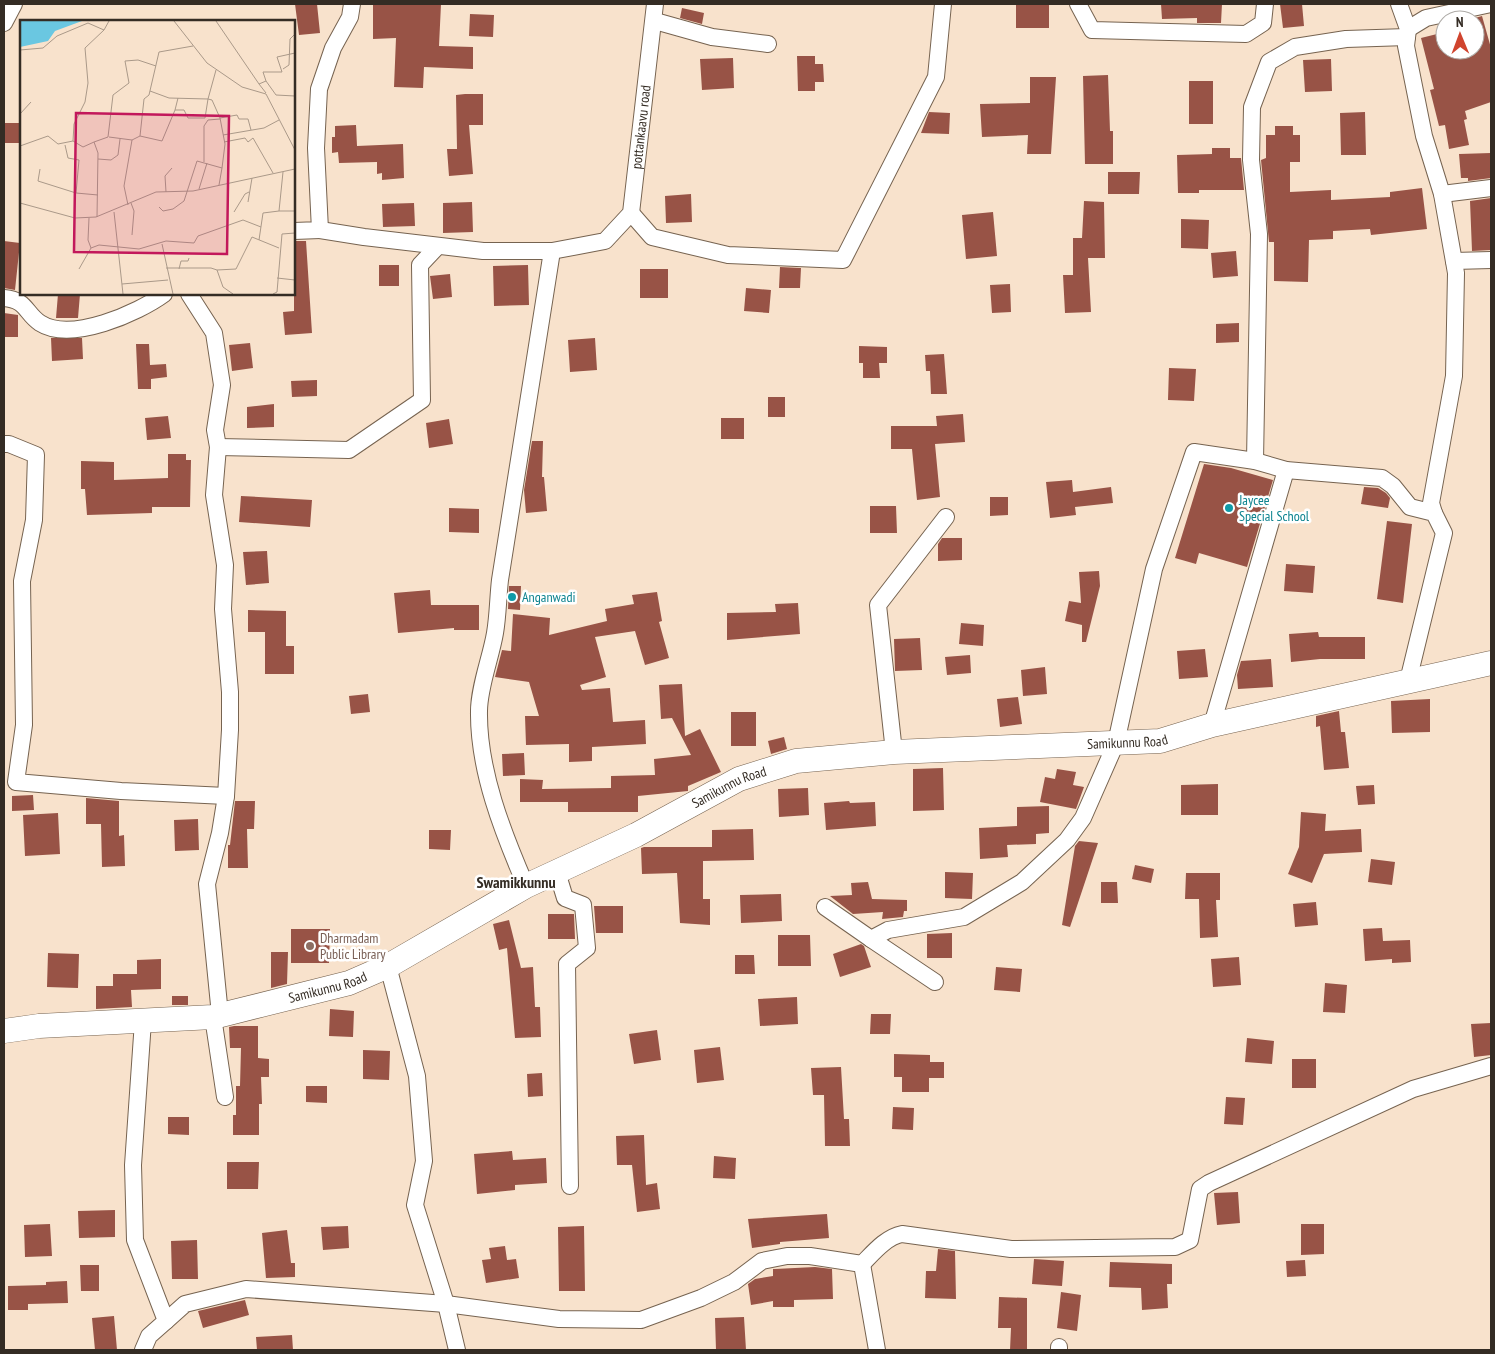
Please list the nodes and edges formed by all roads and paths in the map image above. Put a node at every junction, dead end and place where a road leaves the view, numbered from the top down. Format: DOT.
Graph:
graph roads {
  1 [pos="14,4"];
  2 [pos="352,4"];
  3 [pos="656,4"];
  4 [pos="943,4"];
  5 [pos="1078,4"];
  6 [pos="1265,4"];
  7 [pos="1399,4"];
  8 [pos="1491,4"];
  9 [pos="655,21"];
  10 [pos="4,23"];
  11 [pos="1408,33"];
  12 [pos="768,44"];
  13 [pos="1491,188"];
  14 [pos="1442,194"];
  15 [pos="631,213"];
  16 [pos="320,230"];
  17 [pos="295,231"];
  18 [pos="437,246"];
  19 [pos="552,251"];
  20 [pos="1491,260"];
  21 [pos="1454,261"];
  22 [pos="162,295"];
  23 [pos="190,295"];
  24 [pos="4,298"];
  25 [pos="4,444"];
  26 [pos="218,447"];
  27 [pos="1255,461"];
  28 [pos="1286,470"];
  29 [pos="1434,513"];
  30 [pos="946,518"];
  31 [pos="1491,664"];
  32 [pos="1408,681"];
  33 [pos="1212,725"];
  34 [pos="1116,743"];
  35 [pos="894,752"];
  36 [pos="10,781"];
  37 [pos="226,796"];
  38 [pos="557,872"];
  39 [pos="526,886"];
  40 [pos="825,907"];
  41 [pos="871,939"];
  42 [pos="388,966"];
  43 [pos="936,982"];
  44 [pos="216,1016"];
  45 [pos="143,1021"];
  46 [pos="4,1031"];
  47 [pos="1491,1066"];
  48 [pos="225,1096"];
  49 [pos="570,1186"];
  50 [pos="862,1264"];
  51 [pos="446,1304"];
  52 [pos="166,1321"];
  53 [pos="143,1350"];
  54 [pos="457,1350"];
  55 [pos="877,1350"];
  1 -- 10 [label="street"];
  2 -- 16 [label="street"];
  3 -- 9 [label="street, pottankaavu road"];
  4 -- 15 [label="street"];
  5 -- 6 [label="street"];
  7 -- 11 [label="street"];
  8 -- 11 [label="street"];
  9 -- 12 [label="street"];
  9 -- 15 [label="street, pottankaavu road"];
  11 -- 14 [label="street"];
  11 -- 27 [label="street"];
  13 -- 14 [label="street"];
  14 -- 21 [label="street"];
  15 -- 19 [label="street"];
  16 -- 17 [label="street"];
  16 -- 18 [label="street"];
  18 -- 19 [label="street"];
  18 -- 26 [label="street"];
  19 -- 39 [label="street"];
  20 -- 21 [label="street"];
  21 -- 29 [label="street"];
  22 -- 24 [label="street"];
  23 -- 26 [label="street"];
  25 -- 36 [label="street"];
  26 -- 37 [label="street"];
  27 -- 28 [label="street"];
  27 -- 34 [label="street"];
  28 -- 29 [label="street"];
  28 -- 33 [label="street"];
  29 -- 32 [label="street"];
  30 -- 35 [label="street"];
  31 -- 32 [label="main road, Samikunnu Road"];
  32 -- 33 [label="main road, Samikunnu Road"];
  33 -- 34 [label="main road, Samikunnu Road"];
  34 -- 35 [label="main road, Samikunnu Road"];
  34 -- 41 [label="street"];
  35 -- 38 [label="main road, Samikunnu Road"];
  36 -- 37 [label="street"];
  37 -- 44 [label="street"];
  38 -- 39 [label="main road, Samikunnu Road"];
  38 -- 49 [label="street"];
  39 -- 42 [label="main road, Samikunnu Road"];
  40 -- 41 [label="street"];
  41 -- 43 [label="street"];
  42 -- 44 [label="main road, Samikunnu Road"];
  42 -- 51 [label="street"];
  44 -- 45 [label="main road, Samikunnu Road"];
  44 -- 48 [label="street"];
  45 -- 46 [label="main road, Samikunnu Road"];
  45 -- 52 [label="street"];
  47 -- 50 [label="street"];
  50 -- 51 [label="street"];
  50 -- 55 [label="street"];
  51 -- 52 [label="street"];
  51 -- 54 [label="street"];
  52 -- 53 [label="street"];
}
